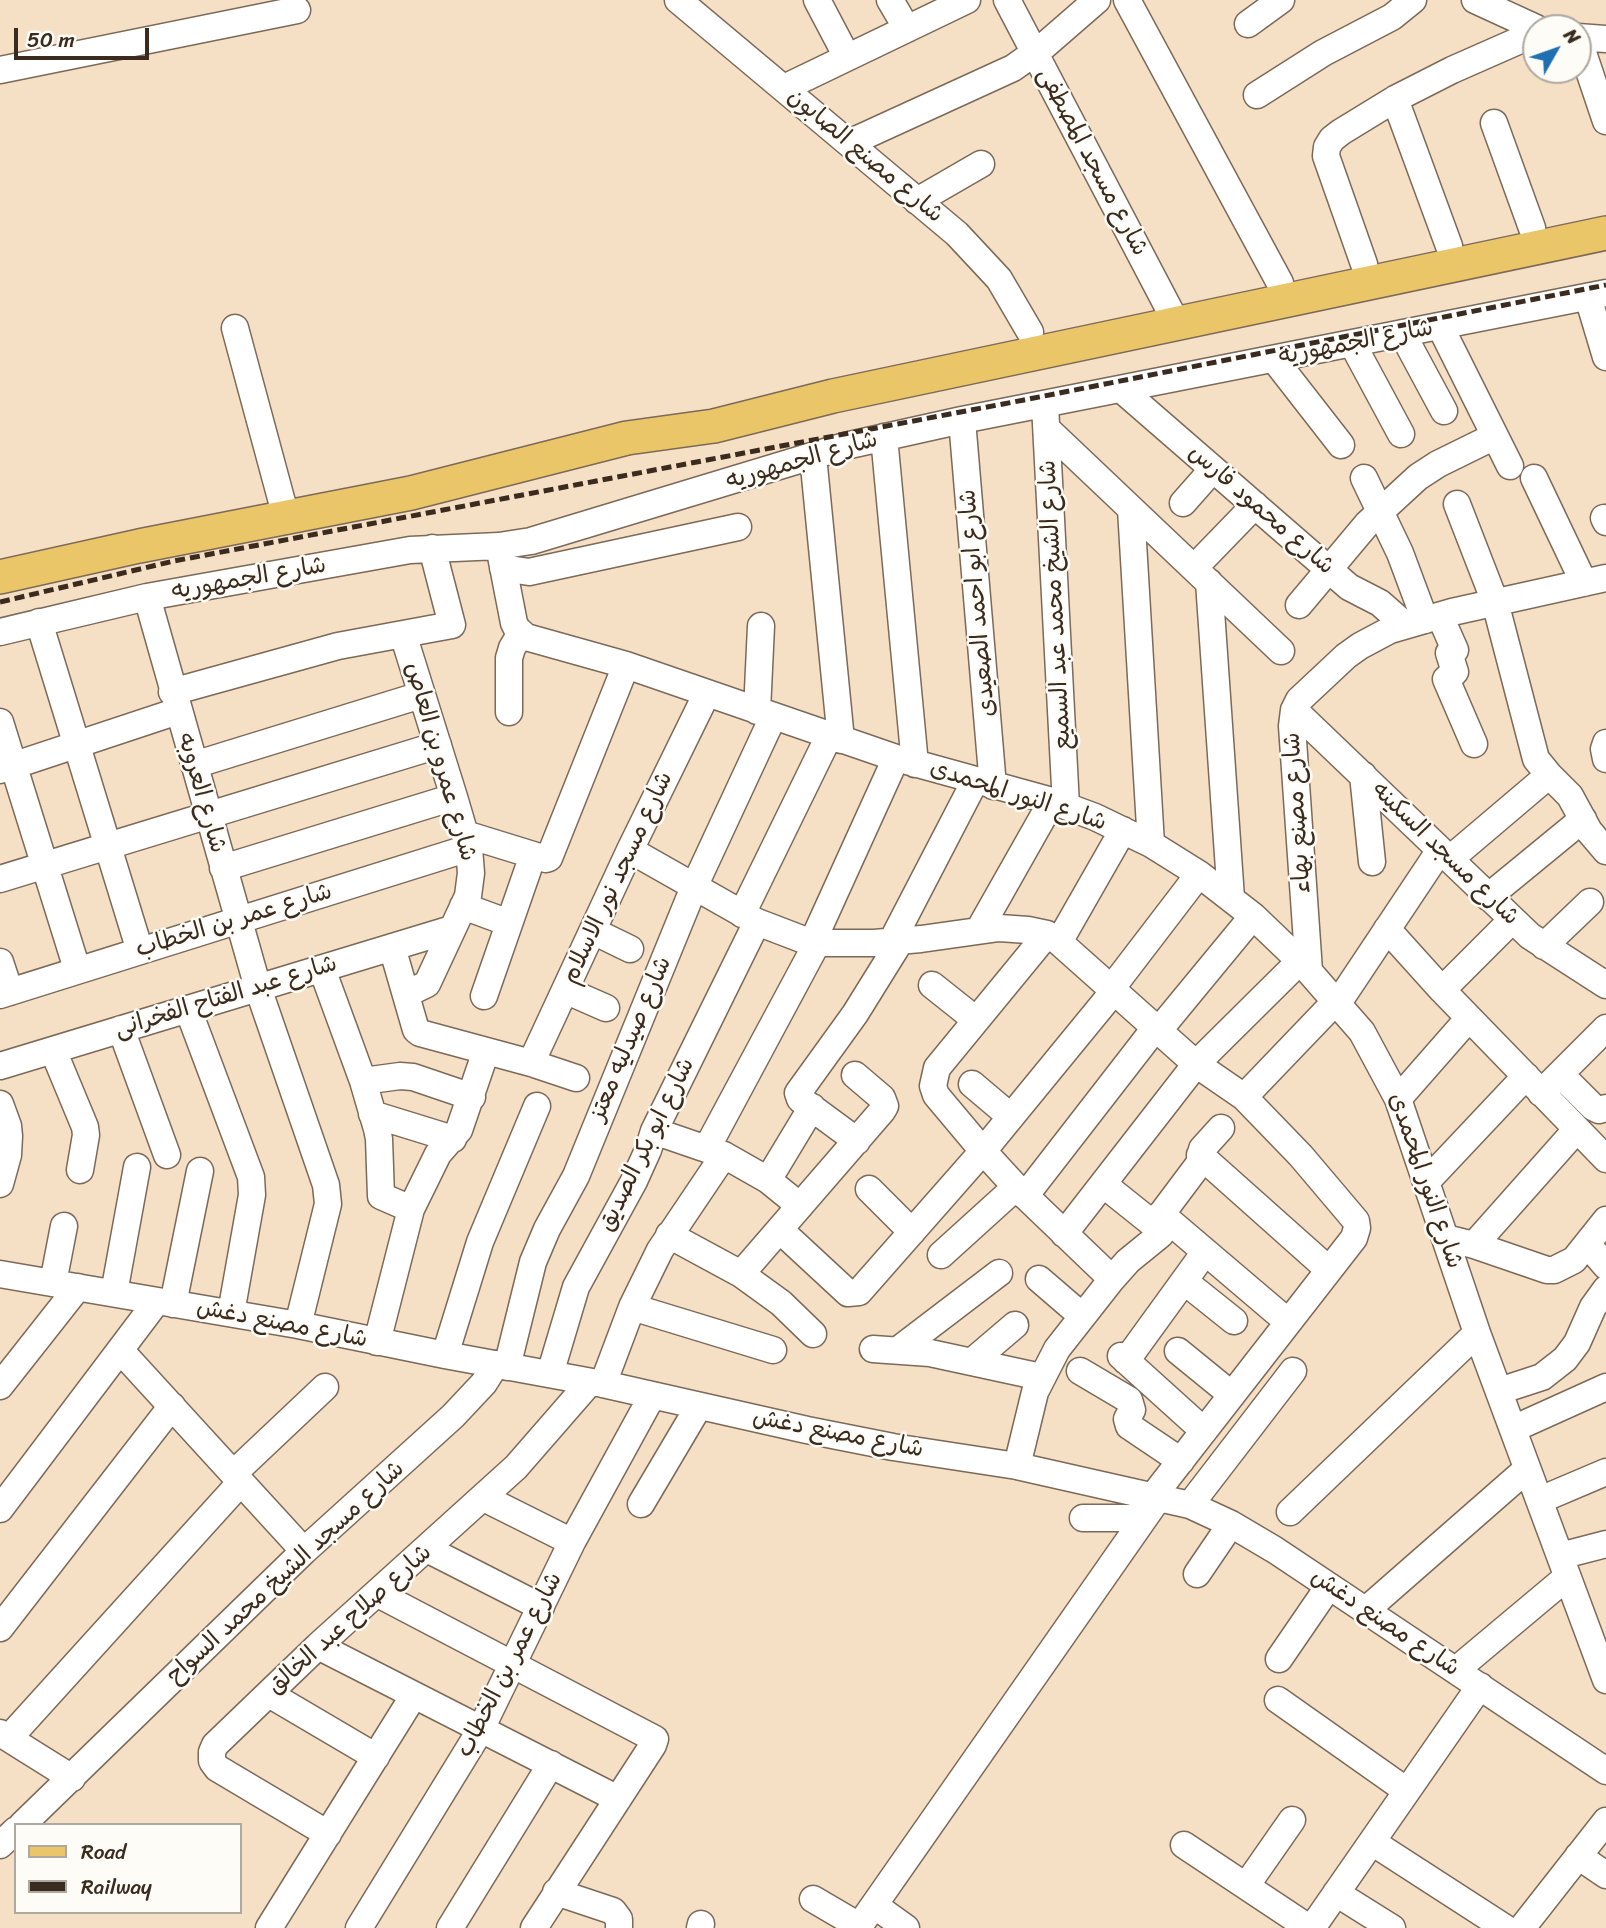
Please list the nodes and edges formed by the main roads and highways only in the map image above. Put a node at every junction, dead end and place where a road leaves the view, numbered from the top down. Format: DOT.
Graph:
graph roads {
  1 [pos="1606,212"];
  2 [pos="1606,233"];
  3 [pos="1172,315"];
  4 [pos="908,371"];
  5 [pos="0,577"];
  1 -- 3 [label="main road"];
  2 -- 3 [label="main road"];
  3 -- 4 [label="main road"];
  3 -- 4 [label="main road"];
  4 -- 5 [label="main road"];
}
